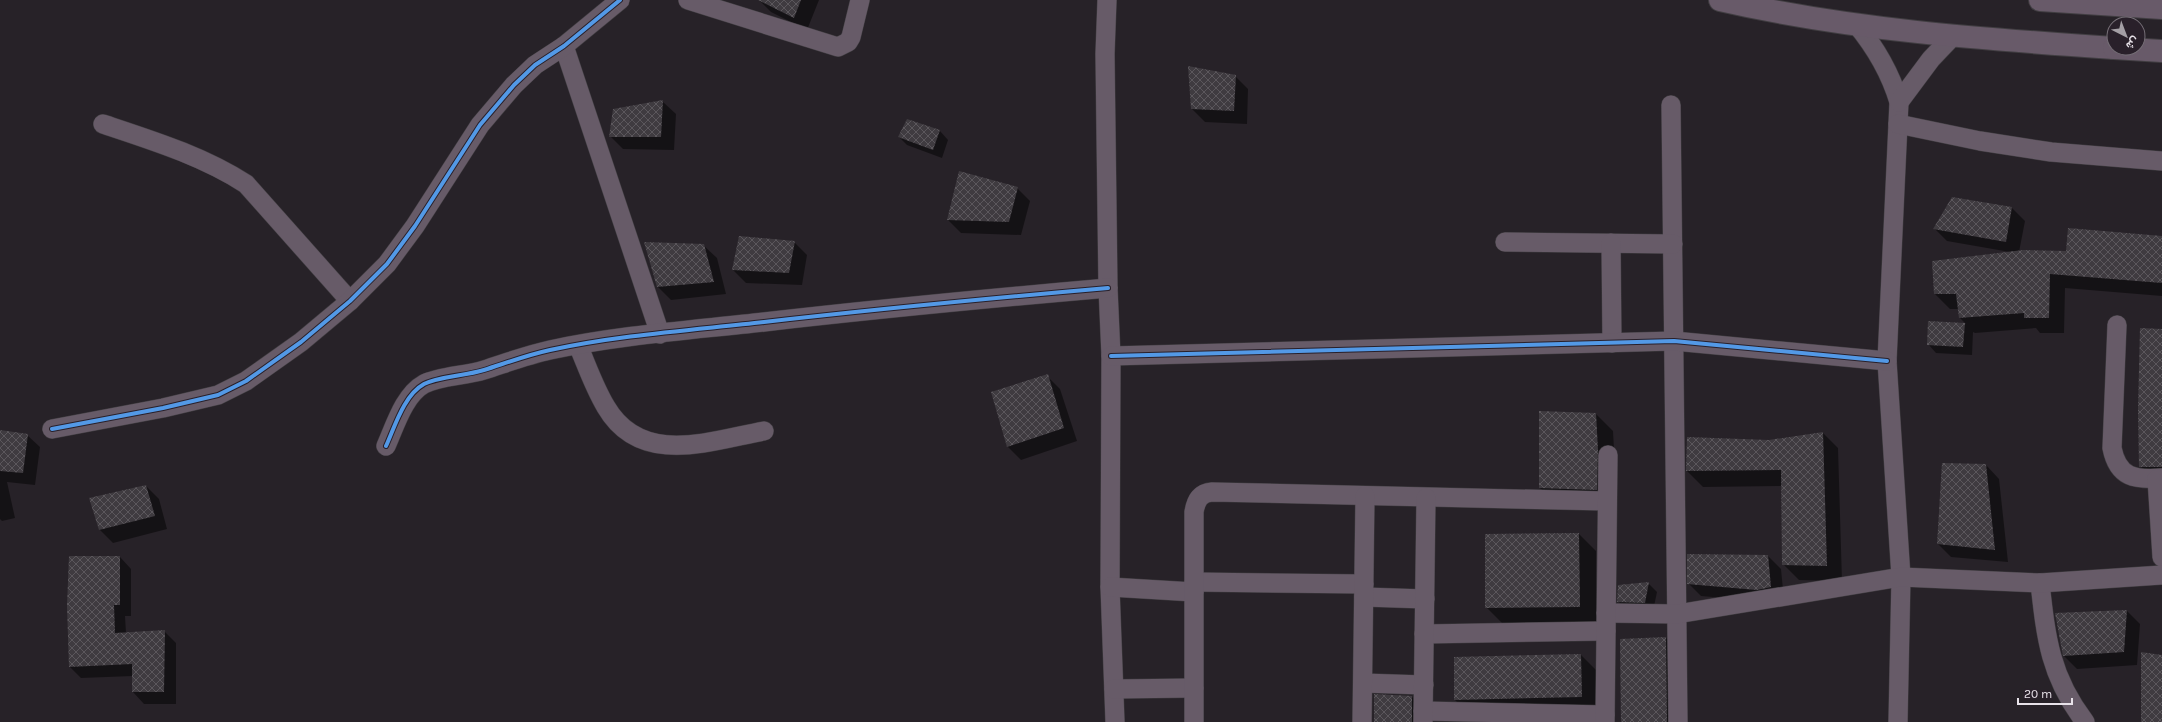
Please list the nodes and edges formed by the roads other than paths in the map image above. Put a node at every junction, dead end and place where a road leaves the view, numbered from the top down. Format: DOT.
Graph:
graph roads {
  1 [pos="620,0"];
  2 [pos="688,0"];
  3 [pos="860,0"];
  4 [pos="1107,0"];
  5 [pos="1723,0"];
  6 [pos="2041,0"];
  7 [pos="2162,8"];
  8 [pos="1856,24"];
  9 [pos="1952,37"];
  10 [pos="564,46"];
  11 [pos="2106,47"];
  12 [pos="2146,50"];
  13 [pos="2162,51"];
  14 [pos="1899,102"];
  15 [pos="1671,104"];
  16 [pos="103,124"];
  17 [pos="1898,124"];
  18 [pos="2162,161"];
  19 [pos="1505,242"];
  20 [pos="1611,243"];
  21 [pos="1673,244"];
  22 [pos="1108,288"];
  23 [pos="350,301"];
  24 [pos="2116,325"];
  25 [pos="660,334"];
  26 [pos="1674,341"];
  27 [pos="1612,342"];
  28 [pos="578,345"];
  29 [pos="1111,356"];
  30 [pos="1887,361"];
  31 [pos="52,429"];
  32 [pos="764,431"];
  33 [pos="386,446"];
  34 [pos="1608,455"];
  35 [pos="2159,479"];
  36 [pos="1365,496"];
  37 [pos="1426,498"];
  38 [pos="1606,501"];
  39 [pos="2162,557"];
  40 [pos="2162,575"];
  41 [pos="1901,577"];
  42 [pos="2040,583"];
  43 [pos="1110,587"];
  44 [pos="1194,587"];
  45 [pos="1364,590"];
  46 [pos="1425,599"];
  47 [pos="1677,614"];
  48 [pos="1606,622"];
  49 [pos="1424,634"];
  50 [pos="1363,683"];
  51 [pos="1424,684"];
  52 [pos="1114,688"];
  53 [pos="1194,688"];
  54 [pos="1423,716"];
  55 [pos="1605,719"];
  56 [pos="1116,722"];
  57 [pos="1194,722"];
  58 [pos="1362,722"];
  59 [pos="1678,722"];
  60 [pos="1898,722"];
  61 [pos="2085,722"];
  1 -- 10 [label="street"];
  2 -- 3 [label="street"];
  4 -- 22 [label="street"];
  5 -- 8 [label="main road"];
  6 -- 7 [label="main road"];
  8 -- 9 [label="main road"];
  8 -- 14 [label="street"];
  9 -- 11 [label="main road"];
  9 -- 14 [label="street"];
  10 -- 23 [label="street"];
  10 -- 25 [label="street"];
  12 -- 13 [label="main road"];
  14 -- 17 [label="street"];
  15 -- 21 [label="street"];
  16 -- 23 [label="street"];
  17 -- 18 [label="street"];
  17 -- 30 [label="street"];
  19 -- 20 [label="street"];
  20 -- 21 [label="street"];
  20 -- 27 [label="street"];
  21 -- 26 [label="street"];
  22 -- 25 [label="street"];
  22 -- 29 [label="street"];
  23 -- 31 [label="street"];
  24 -- 35 [label="street"];
  25 -- 28 [label="street"];
  26 -- 27 [label="street"];
  26 -- 30 [label="street"];
  26 -- 47 [label="street"];
  27 -- 29 [label="street"];
  28 -- 32 [label="street"];
  28 -- 33 [label="street"];
  29 -- 43 [label="street"];
  30 -- 41 [label="street"];
  34 -- 38 [label="street"];
  35 -- 39 [label="street"];
  36 -- 37 [label="street"];
  36 -- 44 [label="street"];
  36 -- 45 [label="street"];
  37 -- 38 [label="street"];
  37 -- 46 [label="street"];
  38 -- 48 [label="street"];
  40 -- 42 [label="street"];
  41 -- 42 [label="street"];
  41 -- 47 [label="street"];
  41 -- 60 [label="street"];
  42 -- 61 [label="street"];
  43 -- 44 [label="street"];
  43 -- 52 [label="street"];
  44 -- 45 [label="street"];
  44 -- 53 [label="street"];
  45 -- 46 [label="street"];
  45 -- 50 [label="street"];
  46 -- 49 [label="street"];
  47 -- 48 [label="street"];
  47 -- 59 [label="street"];
  48 -- 49 [label="street"];
  48 -- 55 [label="street"];
  49 -- 51 [label="street"];
  50 -- 51 [label="street"];
  50 -- 58 [label="street"];
  51 -- 54 [label="street"];
  52 -- 53 [label="street"];
  52 -- 56 [label="street"];
  53 -- 57 [label="street"];
  54 -- 55 [label="street"];
}
